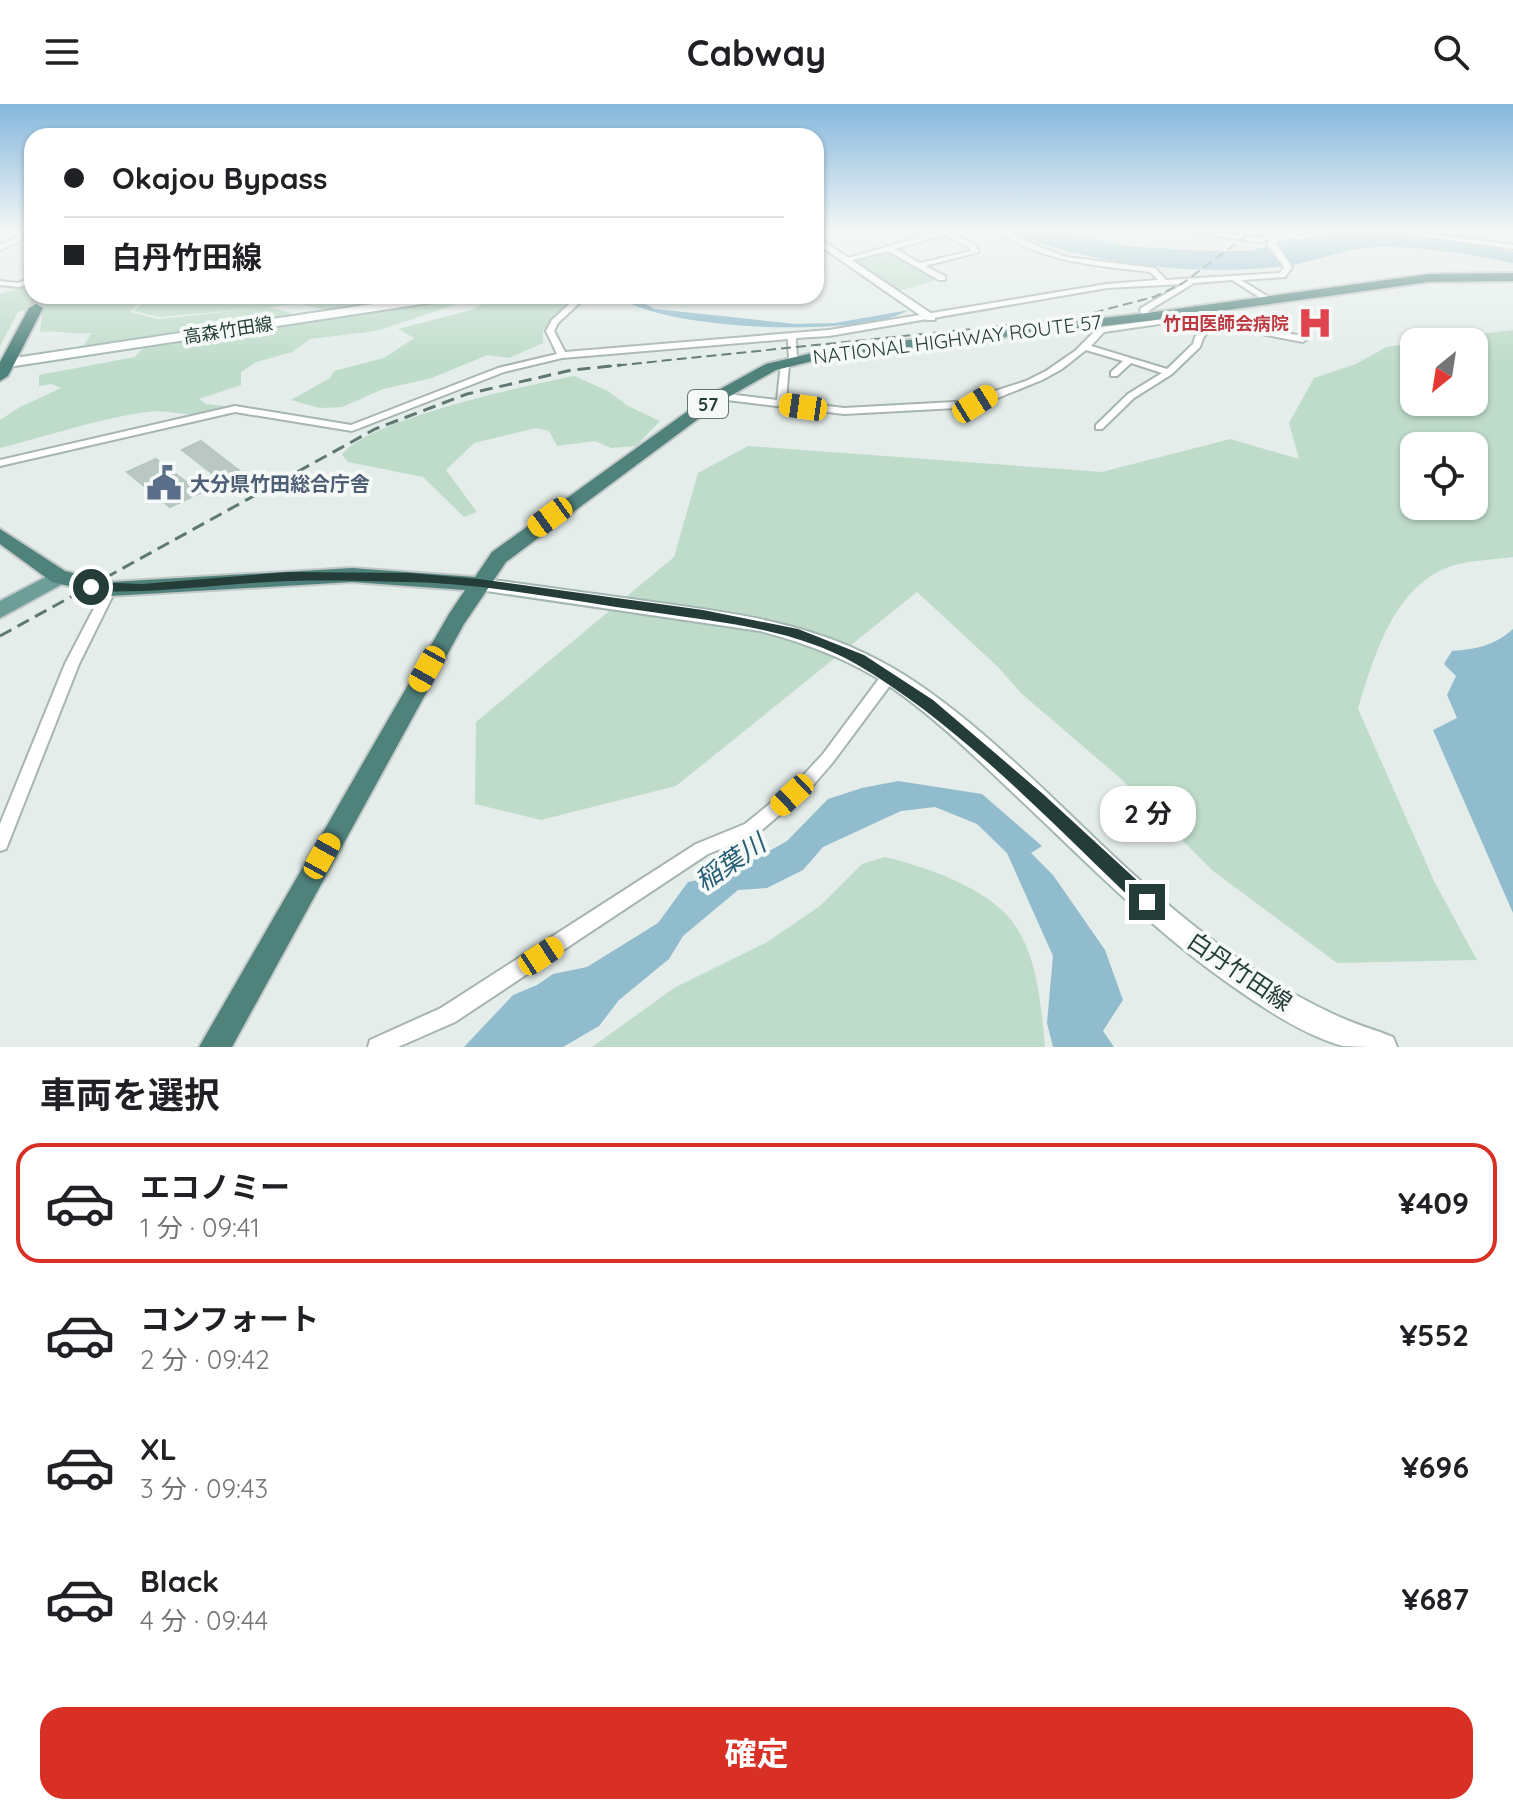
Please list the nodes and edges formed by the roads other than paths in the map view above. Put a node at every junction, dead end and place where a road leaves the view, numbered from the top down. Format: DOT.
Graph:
graph roads {
  1 [pos="867,275"];
  2 [pos="937,275"];
  3 [pos="1157,275"];
  4 [pos="1278,275"];
  5 [pos="1232,277"];
  6 [pos="1513,277"];
  7 [pos="942,278"];
  8 [pos="1191,282"];
  9 [pos="0,283"];
  10 [pos="24,283"];
  11 [pos="1165,283"];
  12 [pos="1264,298"];
  13 [pos="399,304"];
  14 [pos="574,304"];
  15 [pos="36,308"];
  16 [pos="1147,317"];
  17 [pos="931,318"];
  18 [pos="1213,322"];
  19 [pos="792,337"];
  20 [pos="1303,339"];
  21 [pos="1086,347"];
  22 [pos="562,355"];
  23 [pos="789,361"];
  24 [pos="1128,362"];
  25 [pos="3,368"];
  26 [pos="1137,371"];
  27 [pos="1169,372"];
  28 [pos="1114,374"];
  29 [pos="719,396"];
  30 [pos="781,404"];
  31 [pos="1099,427"];
  32 [pos="0,463"];
  33 [pos="0,535"];
  34 [pos="59,577"];
  35 [pos="479,584"];
  36 [pos="110,589"];
  37 [pos="0,610"];
  38 [pos="889,676"];
  39 [pos="0,844"];
  40 [pos="216,1046"];
  41 [pos="377,1047"];
  42 [pos="1383,1047"];
  1 -- 17 [label="street"];
  2 -- 7 [label="street"];
  3 -- 11 [label="street"];
  4 -- 5 [label="street"];
  5 -- 8 [label="street"];
  5 -- 12 [label="street"];
  6 -- 12 [label="highway, NATIONAL HIGHWAY ROUTE 57 / 57"];
  8 -- 11 [label="street"];
  8 -- 16 [label="street"];
  9 -- 10 [label="street"];
  11 -- 17 [label="street"];
  12 -- 16 [label="highway, NATIONAL HIGHWAY ROUTE 57 / 57"];
  13 -- 25 [label="main road, 高森竹田線"];
  14 -- 22 [label="street"];
  15 -- 25 [label="highway"];
  16 -- 23 [label="highway, NATIONAL HIGHWAY ROUTE 57 / 57"];
  17 -- 19 [label="street"];
  18 -- 20 [label="street"];
  18 -- 21 [label="street"];
  18 -- 27 [label="street"];
  19 -- 22 [label="street"];
  19 -- 23 [label="street"];
  21 -- 24 [label="street"];
  21 -- 30 [label="street"];
  22 -- 32 [label="street"];
  23 -- 29 [label="highway, NATIONAL HIGHWAY ROUTE 57 / 57"];
  23 -- 30 [label="street"];
  24 -- 26 [label="street"];
  24 -- 27 [label="street"];
  24 -- 28 [label="street"];
  27 -- 31 [label="street"];
  29 -- 30 [label="street"];
  29 -- 35 [label="highway, NATIONAL HIGHWAY ROUTE 57 / 57"];
  33 -- 34 [label="highway"];
  34 -- 36 [label="highway"];
  34 -- 37 [label="main road"];
  35 -- 36 [label="highway"];
  35 -- 38 [label="main road, 白丹竹田線"];
  35 -- 40 [label="highway, NATIONAL HIGHWAY ROUTE 57 / 57"];
  36 -- 39 [label="street"];
  38 -- 41 [label="street"];
  38 -- 42 [label="main road, 白丹竹田線"];
}
